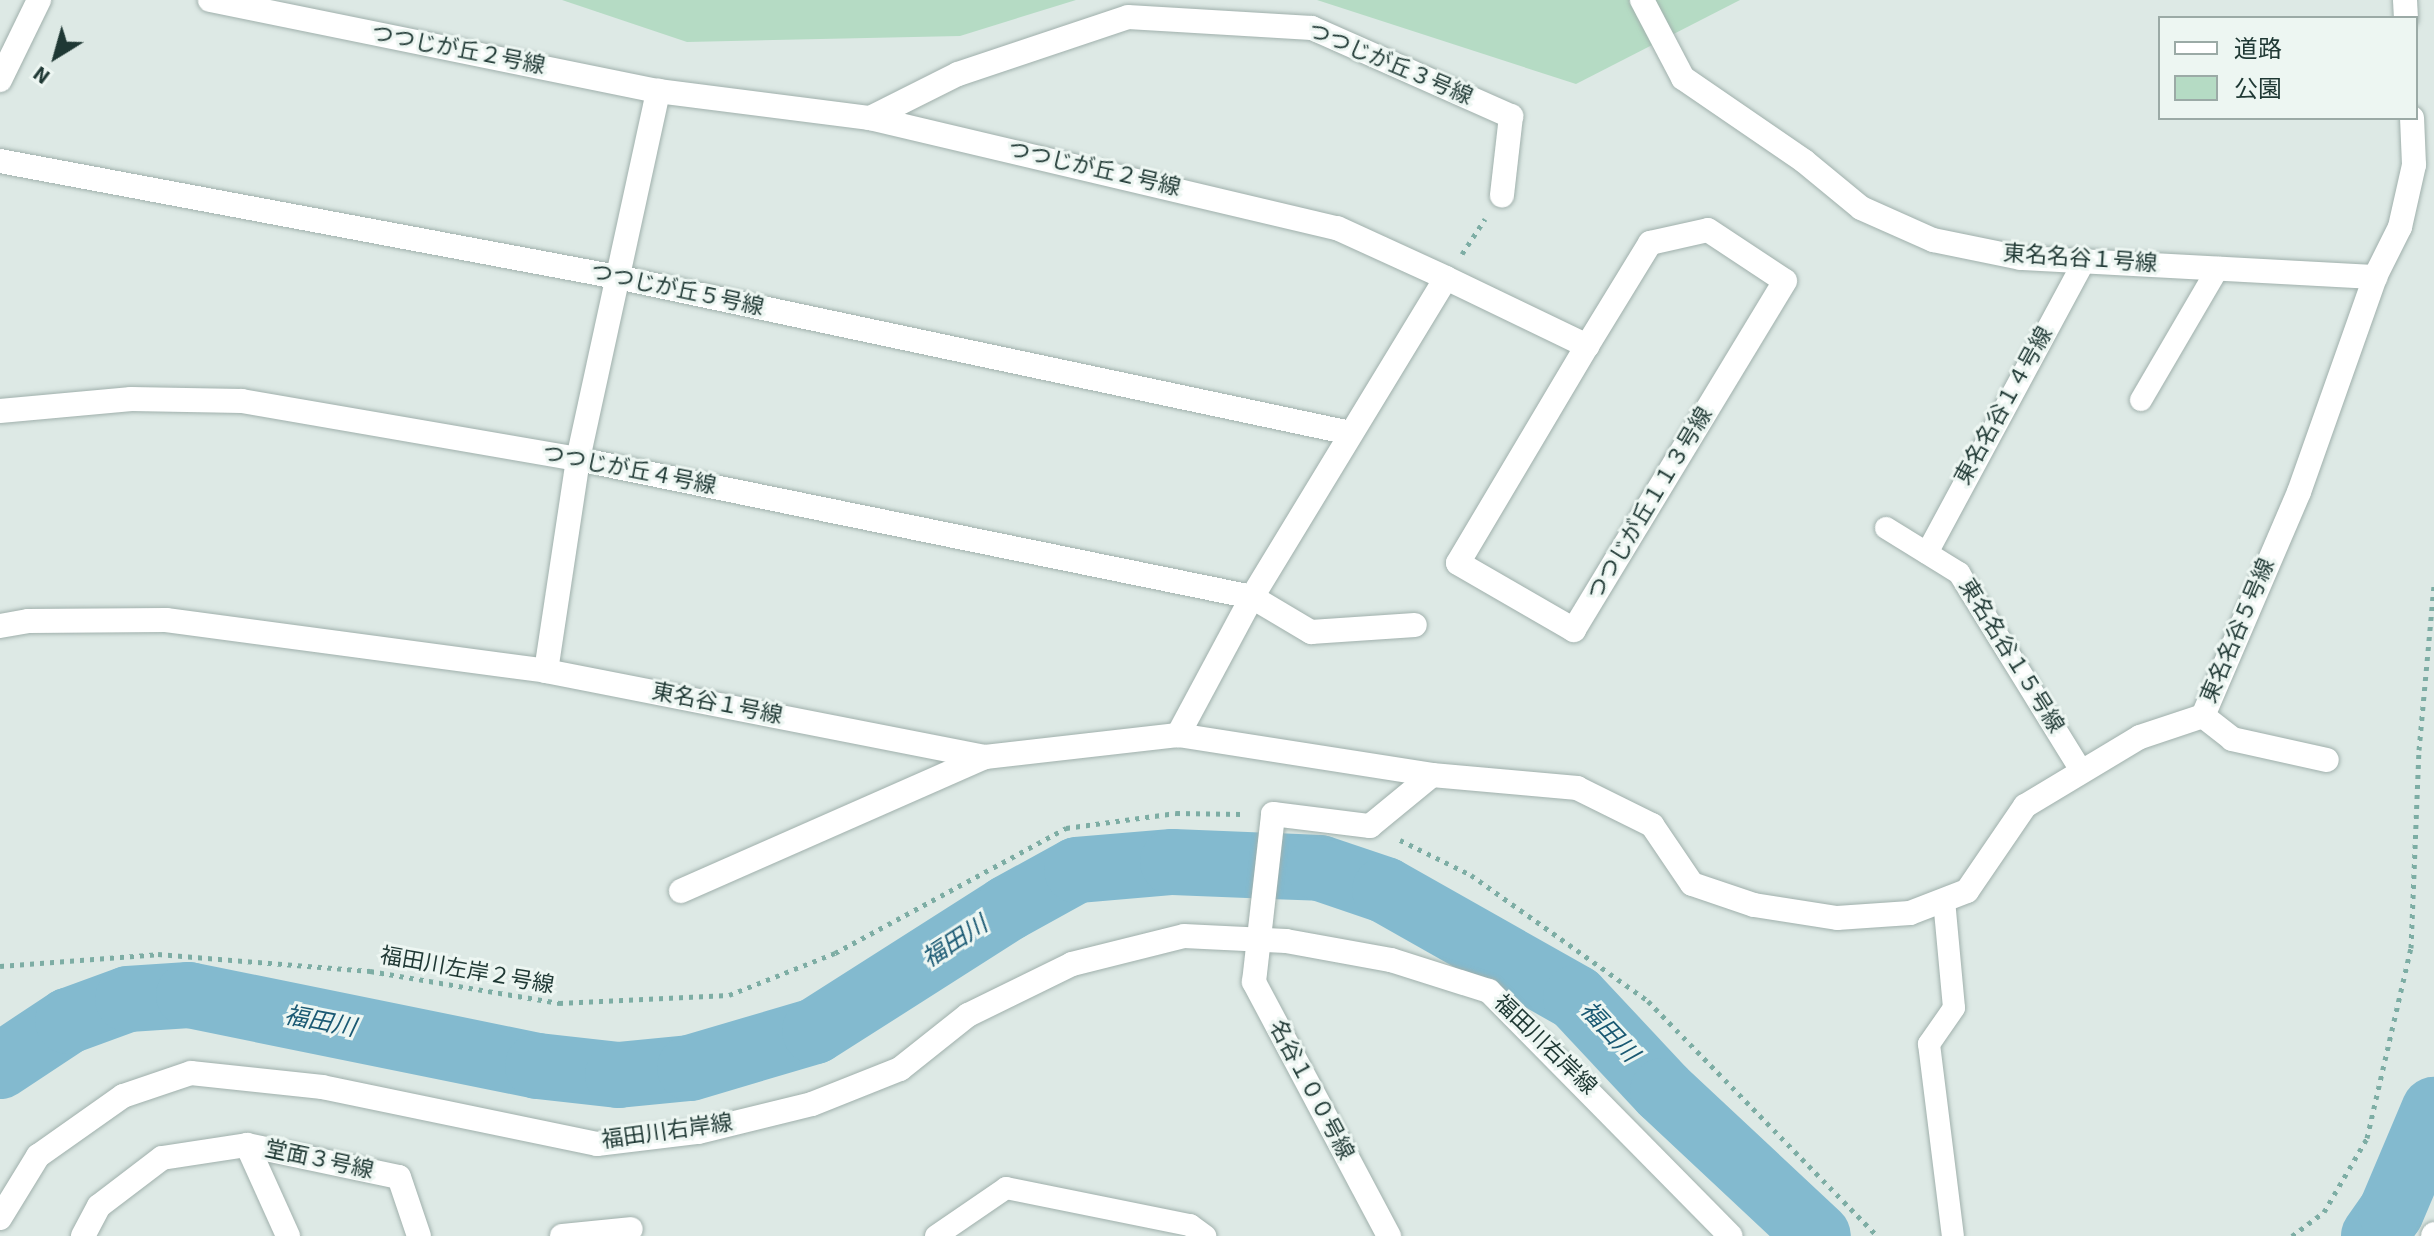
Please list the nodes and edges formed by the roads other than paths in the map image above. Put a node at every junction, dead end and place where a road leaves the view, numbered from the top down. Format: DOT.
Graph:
graph roads {
  1 [pos="39,0"];
  2 [pos="210,0"];
  3 [pos="1642,0"];
  4 [pos="0,80"];
  5 [pos="658,91"];
  6 [pos="870,118"];
  7 [pos="2413,120"];
  8 [pos="0,161"];
  9 [pos="2424,161"];
  10 [pos="1502,195"];
  11 [pos="2084,261"];
  12 [pos="2218,268"];
  13 [pos="617,277"];
  14 [pos="2375,277"];
  15 [pos="1446,278"];
  16 [pos="1587,346"];
  17 [pos="2141,400"];
  18 [pos="0,411"];
  19 [pos="1350,433"];
  20 [pos="578,459"];
  21 [pos="1886,528"];
  22 [pos="1927,553"];
  23 [pos="1252,597"];
  24 [pos="1415,625"];
  25 [pos="0,626"];
  26 [pos="546,671"];
  27 [pos="2203,716"];
  28 [pos="1178,735"];
  29 [pos="985,757"];
  30 [pos="2327,760"];
  31 [pos="2082,772"];
  32 [pos="1432,775"];
  33 [pos="681,891"];
  34 [pos="1944,900"];
  35 [pos="1259,940"];
  36 [pos="247,1145"];
  37 [pos="0,1218"];
  38 [pos="631,1229"];
  39 [pos="83,1236"];
  40 [pos="288,1236"];
  41 [pos="419,1236"];
  42 [pos="562,1236"];
  43 [pos="936,1236"];
  44 [pos="1205,1236"];
  45 [pos="1389,1236"];
  46 [pos="1731,1236"];
  47 [pos="1953,1236"];
  1 -- 4 [label="street"];
  2 -- 5 [label="street, つつじが丘２号線"];
  3 -- 11 [label="street, 東名名谷１号線"];
  5 -- 6 [label="street, つつじが丘２号線"];
  5 -- 13 [label="street"];
  6 -- 10 [label="street, つつじが丘３号線"];
  6 -- 15 [label="street, つつじが丘２号線"];
  7 -- 9 [label="street, 東名名谷５号線"];
  8 -- 13 [label="street, つつじが丘５号線"];
  9 -- 14 [label="street, 東名名谷５号線"];
  11 -- 12 [label="street, 東名名谷１号線"];
  11 -- 22 [label="lane, 東名名谷１４号線"];
  12 -- 14 [label="street, 東名名谷１号線"];
  12 -- 17 [label="lane"];
  13 -- 19 [label="street, つつじが丘５号線"];
  13 -- 20 [label="street"];
  14 -- 27 [label="street, 東名名谷５号線"];
  15 -- 16 [label="street"];
  15 -- 19 [label="street"];
  16 -- 16 [label="street, つつじが丘１１３号線"];
  18 -- 20 [label="street, つつじが丘４号線"];
  19 -- 23 [label="street"];
  20 -- 23 [label="street, つつじが丘４号線"];
  20 -- 26 [label="street"];
  21 -- 22 [label="lane, 東名名谷１５号線"];
  22 -- 31 [label="lane, 東名名谷１５号線"];
  23 -- 24 [label="street, つつじが丘４号線"];
  23 -- 28 [label="street"];
  25 -- 26 [label="street, 東名谷１号線"];
  26 -- 29 [label="street, 東名谷１号線"];
  27 -- 30 [label="street"];
  27 -- 31 [label="street, 東名名谷５号線"];
  28 -- 29 [label="street, 東名谷１号線"];
  28 -- 32 [label="street, 東名谷１号線"];
  29 -- 33 [label="street"];
  31 -- 34 [label="street, 東名名谷５号線"];
  32 -- 34 [label="street, 東名名谷５号線"];
  32 -- 35 [label="street"];
  34 -- 47 [label="lane"];
  35 -- 37 [label="street, 福田川右岸線"];
  35 -- 45 [label="street, 名谷１００号線"];
  35 -- 46 [label="street, 福田川右岸線"];
  36 -- 39 [label="street, 堂面３号線"];
  36 -- 40 [label="street"];
  36 -- 41 [label="street, 堂面３号線"];
  38 -- 42 [label="street"];
  43 -- 44 [label="lane"];
}
